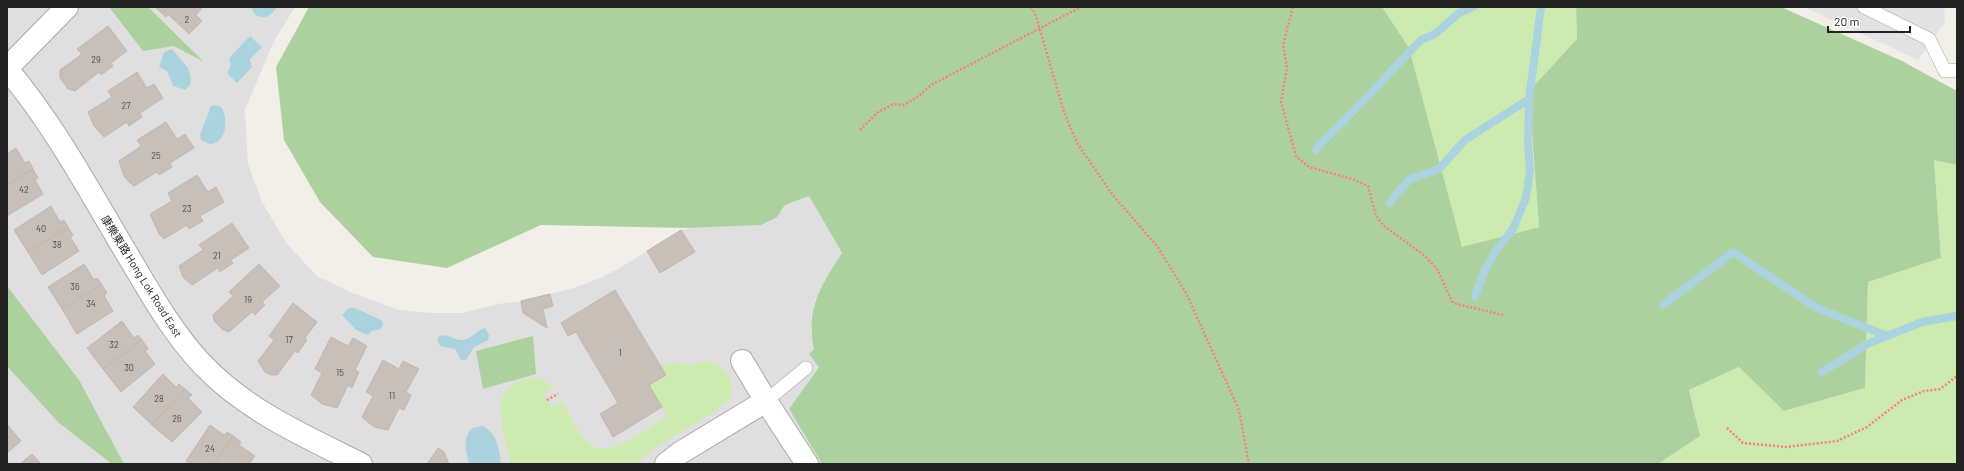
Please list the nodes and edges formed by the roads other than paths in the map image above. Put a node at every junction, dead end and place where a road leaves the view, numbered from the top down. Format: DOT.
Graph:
graph roads {
  1 [pos="67,7"];
  2 [pos="1864,7"];
  3 [pos="7,68"];
  4 [pos="1957,70"];
  5 [pos="742,361"];
  6 [pos="806,368"];
  7 [pos="766,401"];
  8 [pos="361,464"];
  9 [pos="666,464"];
  10 [pos="806,464"];
  1 -- 3 [label="street"];
  2 -- 4 [label="lane"];
  3 -- 8 [label="street, 康樂東路 Hong Lok Road East"];
  5 -- 7 [label="street"];
  6 -- 7 [label="lane"];
  7 -- 9 [label="street"];
  7 -- 10 [label="street"];
}
